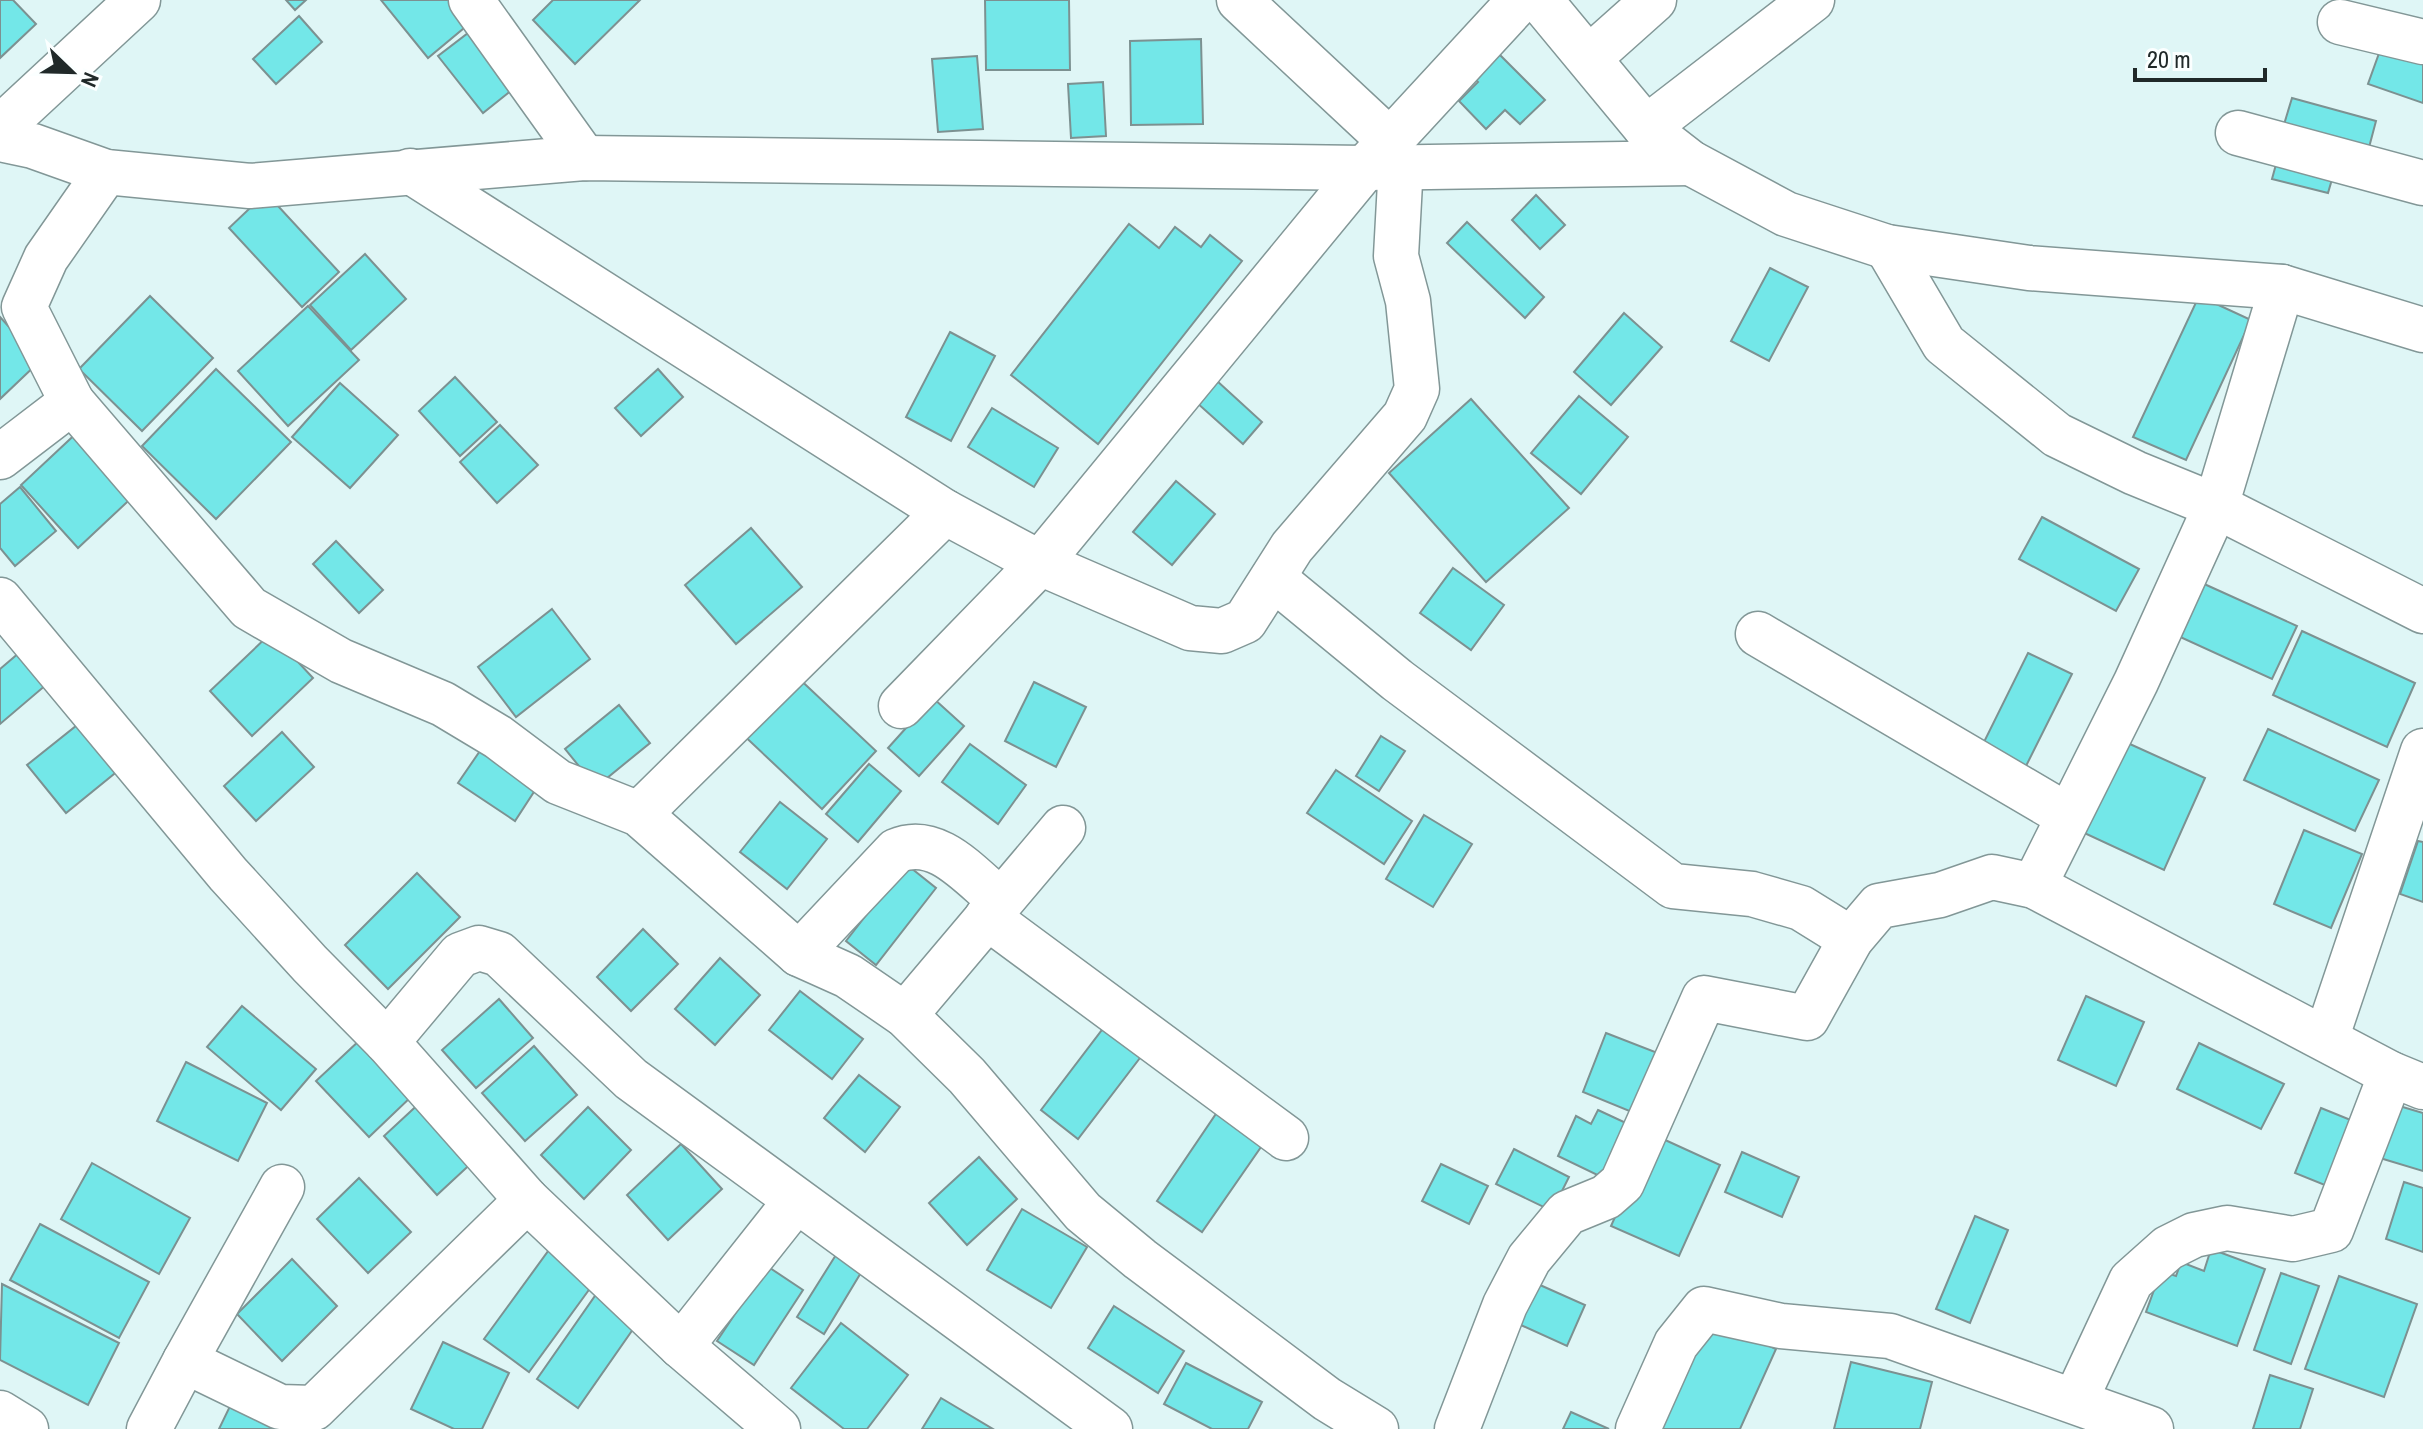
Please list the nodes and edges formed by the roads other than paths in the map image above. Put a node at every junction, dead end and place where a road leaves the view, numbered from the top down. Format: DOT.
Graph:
graph roads {
  1 [pos="138,0"];
  2 [pos="471,0"];
  3 [pos="1239,0"];
  4 [pos="1520,0"];
  5 [pos="1540,0"];
  6 [pos="1654,0"];
  7 [pos="1812,0"];
  8 [pos="2340,22"];
  9 [pos="2423,42"];
  10 [pos="1589,58"];
  11 [pos="0,128"];
  12 [pos="1646,128"];
  13 [pos="2238,133"];
  14 [pos="0,139"];
  15 [pos="1385,157"];
  16 [pos="584,158"];
  17 [pos="1691,163"];
  18 [pos="410,171"];
  19 [pos="106,172"];
  20 [pos="2423,183"];
  21 [pos="1887,247"];
  22 [pos="2282,287"];
  23 [pos="2423,330"];
  24 [pos="72,402"];
  25 [pos="0,457"];
  26 [pos="2216,506"];
  27 [pos="945,512"];
  28 [pos="1040,563"];
  29 [pos="1273,578"];
  30 [pos="0,600"];
  31 [pos="2423,611"];
  32 [pos="1758,634"];
  33 [pos="901,706"];
  34 [pos="2423,751"];
  35 [pos="639,814"];
  36 [pos="2068,816"];
  37 [pos="1063,828"];
  38 [pos="2034,886"];
  39 [pos="994,909"];
  40 [pos="1851,939"];
  41 [pos="799,954"];
  42 [pos="905,1015"];
  43 [pos="2326,1039"];
  44 [pos="387,1042"];
  45 [pos="2407,1080"];
  46 [pos="1286,1138"];
  47 [pos="282,1187"];
  48 [pos="527,1200"];
  49 [pos="795,1202"];
  50 [pos="681,1346"];
  51 [pos="185,1361"];
  52 [pos="2075,1401"];
  53 [pos="0,1413"];
  54 [pos="1318,1414"];
  55 [pos="26,1429"];
  56 [pos="149,1429"];
  57 [pos="778,1429"];
  58 [pos="1110,1429"];
  59 [pos="1376,1429"];
  60 [pos="1457,1429"];
  61 [pos="1638,1429"];
  62 [pos="2151,1429"];
  1 -- 11 [label="street"];
  2 -- 16 [label="street"];
  3 -- 15 [label="street"];
  4 -- 15 [label="street"];
  5 -- 10 [label="street"];
  6 -- 10 [label="street"];
  7 -- 12 [label="street"];
  8 -- 9 [label="street"];
  10 -- 12 [label="street"];
  12 -- 17 [label="street"];
  13 -- 20 [label="street"];
  14 -- 19 [label="street"];
  15 -- 16 [label="street"];
  15 -- 17 [label="street"];
  15 -- 28 [label="street"];
  15 -- 29 [label="street"];
  16 -- 18 [label="street"];
  17 -- 21 [label="street"];
  18 -- 19 [label="street"];
  18 -- 27 [label="street"];
  19 -- 24 [label="street"];
  21 -- 22 [label="street"];
  21 -- 26 [label="street"];
  22 -- 23 [label="street"];
  22 -- 26 [label="street"];
  24 -- 25 [label="street"];
  24 -- 35 [label="street"];
  26 -- 31 [label="street"];
  26 -- 36 [label="street"];
  27 -- 28 [label="street"];
  27 -- 35 [label="street"];
  28 -- 29 [label="street"];
  28 -- 33 [label="street"];
  29 -- 40 [label="street"];
  30 -- 44 [label="street"];
  32 -- 36 [label="street"];
  34 -- 43 [label="street"];
  35 -- 41 [label="street"];
  36 -- 38 [label="street"];
  37 -- 39 [label="street"];
  38 -- 40 [label="street"];
  38 -- 43 [label="street"];
  39 -- 41 [label="street"];
  39 -- 42 [label="street"];
  39 -- 46 [label="street"];
  40 -- 60 [label="street"];
  41 -- 42 [label="street"];
  42 -- 54 [label="street"];
  43 -- 45 [label="street"];
  44 -- 48 [label="street"];
  44 -- 49 [label="street"];
  45 -- 52 [label="street"];
  47 -- 51 [label="street"];
  48 -- 50 [label="street"];
  48 -- 51 [label="street"];
  49 -- 50 [label="street"];
  49 -- 58 [label="street"];
  50 -- 57 [label="street"];
  51 -- 56 [label="street"];
  52 -- 61 [label="street"];
  52 -- 62 [label="street"];
  53 -- 55 [label="street"];
  54 -- 59 [label="street"];
}
